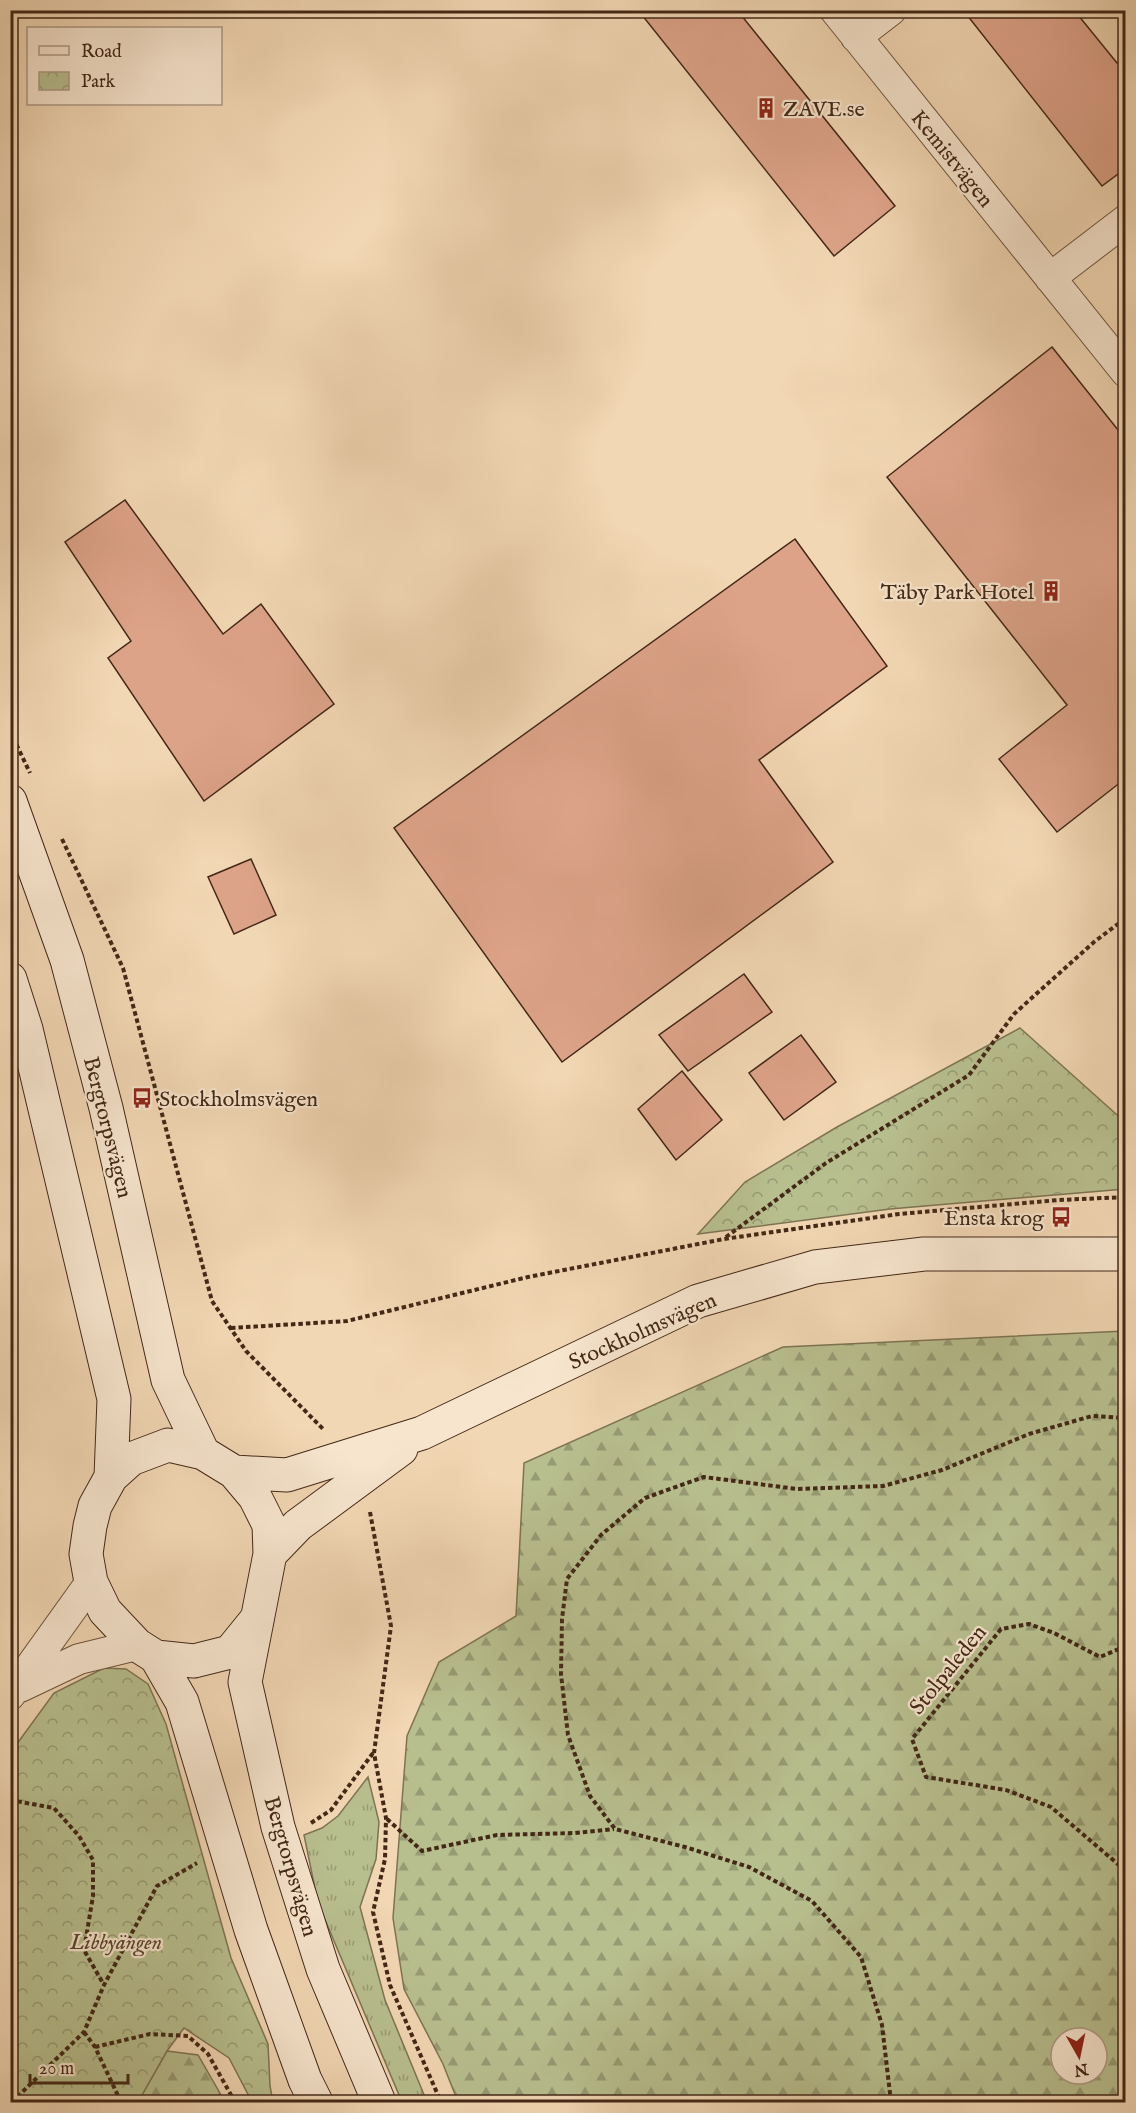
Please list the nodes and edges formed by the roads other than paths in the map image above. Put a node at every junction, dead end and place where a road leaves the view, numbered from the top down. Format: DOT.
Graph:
graph roads {
  1 [pos="835,10"];
  2 [pos="891,10"];
  3 [pos="856,37"];
  4 [pos="1125,220"];
  5 [pos="1050,278"];
  6 [pos="1125,372"];
  7 [pos="10,801"];
  8 [pos="10,979"];
  9 [pos="1125,1254"];
  10 [pos="422,1433"];
  11 [pos="203,1453"];
  12 [pos="234,1472"];
  13 [pos="111,1477"];
  14 [pos="270,1554"];
  15 [pos="91,1582"];
  16 [pos="256,1620"];
  17 [pos="146,1651"];
  18 [pos="14,1692"];
  19 [pos="316,2103"];
  20 [pos="379,2103"];
  1 -- 3 [label="street, Kemistvägen"];
  2 -- 3 [label="street"];
  3 -- 5 [label="street, Kemistvägen"];
  4 -- 5 [label="street"];
  5 -- 6 [label="street, Kemistvägen"];
  7 -- 11 [label="main road, Bergtorpsvägen"];
  8 -- 13 [label="main road"];
  9 -- 10 [label="main road, Stockholmsvägen"];
  10 -- 12 [label="main road, Stockholmsvägen"];
  10 -- 14 [label="main road, Stockholmsvägen"];
  11 -- 12 [label="main road"];
  11 -- 13 [label="main road"];
  12 -- 14 [label="main road"];
  13 -- 15 [label="main road"];
  14 -- 16 [label="main road"];
  15 -- 17 [label="main road"];
  15 -- 18 [label="street"];
  16 -- 17 [label="main road"];
  16 -- 20 [label="main road, Bergtorpsvägen"];
  17 -- 18 [label="street"];
  17 -- 19 [label="main road"];
}
